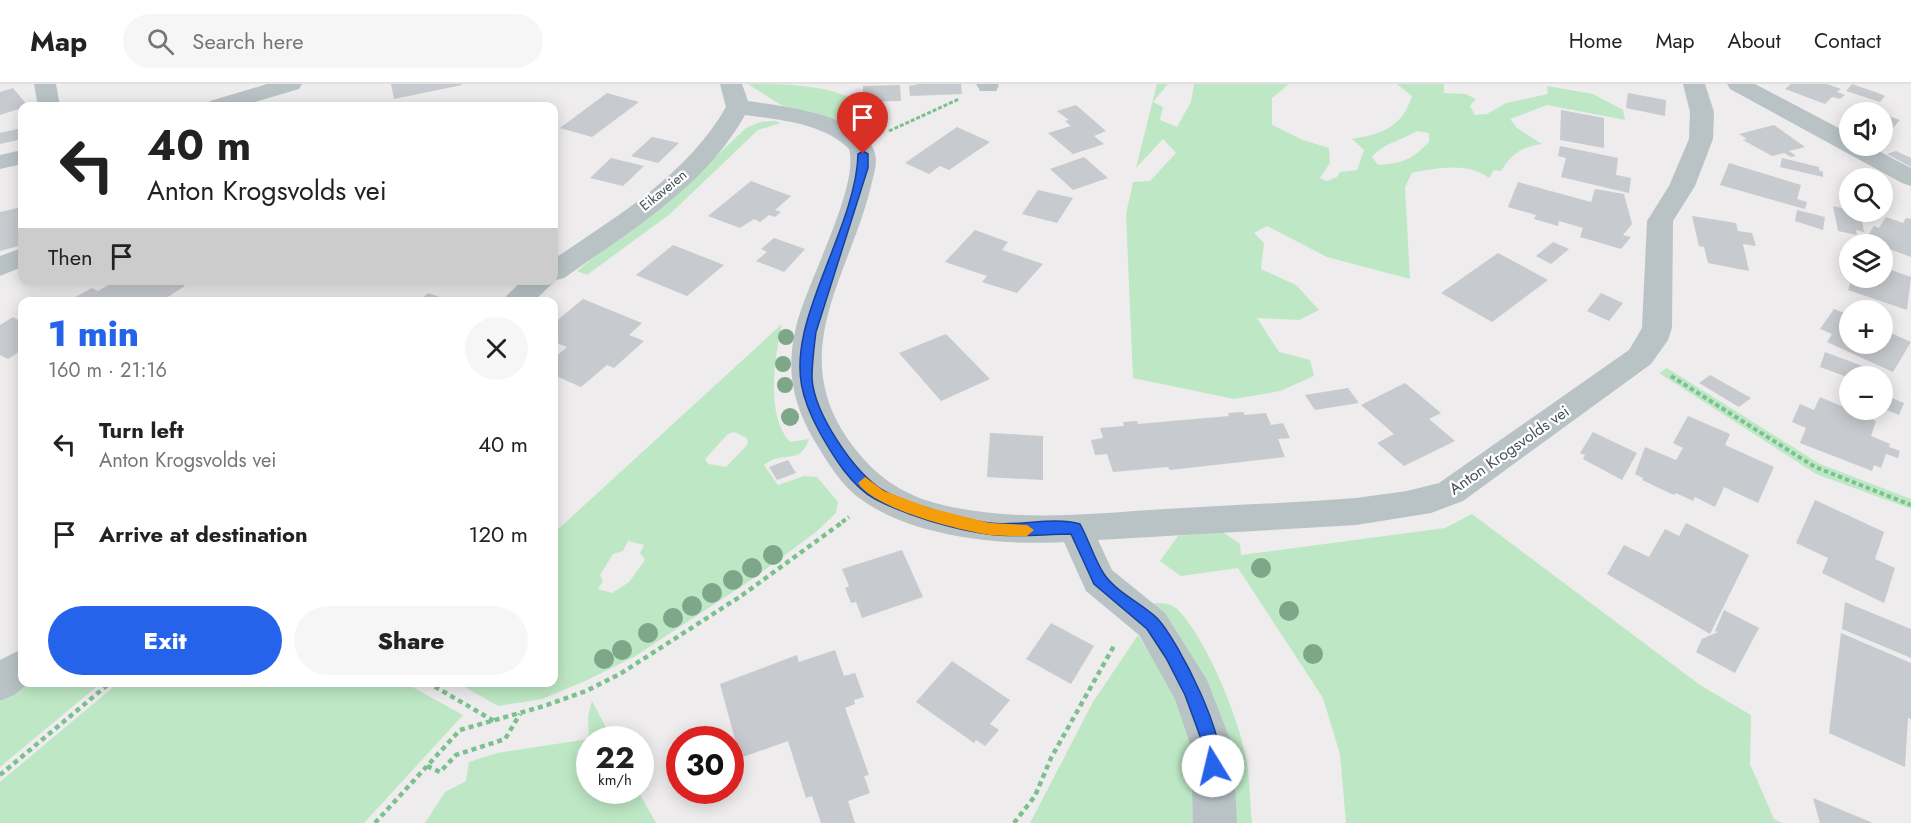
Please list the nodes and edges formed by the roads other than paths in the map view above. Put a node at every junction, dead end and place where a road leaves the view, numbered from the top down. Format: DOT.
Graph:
graph roads {
  1 [pos="45,84"];
  2 [pos="291,84"];
  3 [pos="1694,84"];
  4 [pos="1738,84"];
  5 [pos="734,95"];
  6 [pos="48,102"];
  7 [pos="231,102"];
  8 [pos="1839,139"];
  9 [pos="1871,156"];
  10 [pos="18,158"];
  11 [pos="0,162"];
  12 [pos="1911,178"];
  13 [pos="18,258"];
  14 [pos="0,267"];
  15 [pos="558,269"];
  16 [pos="536,285"];
  17 [pos="520,297"];
  18 [pos="1075,528"];
  19 [pos="18,669"];
  20 [pos="0,683"];
  21 [pos="1215,823"];
  1 -- 6 [label="street"];
  2 -- 7 [label="street"];
  3 -- 18 [label="street, Anton Krogsvolds vei"];
  4 -- 8 [label="street"];
  5 -- 15 [label="street, Eikaveien"];
  5 -- 18 [label="street, Anton Krogsvolds vei"];
  9 -- 12 [label="street"];
  10 -- 11 [label="street"];
  13 -- 14 [label="street"];
  16 -- 17 [label="street"];
  18 -- 21 [label="street"];
  19 -- 20 [label="street"];
}
